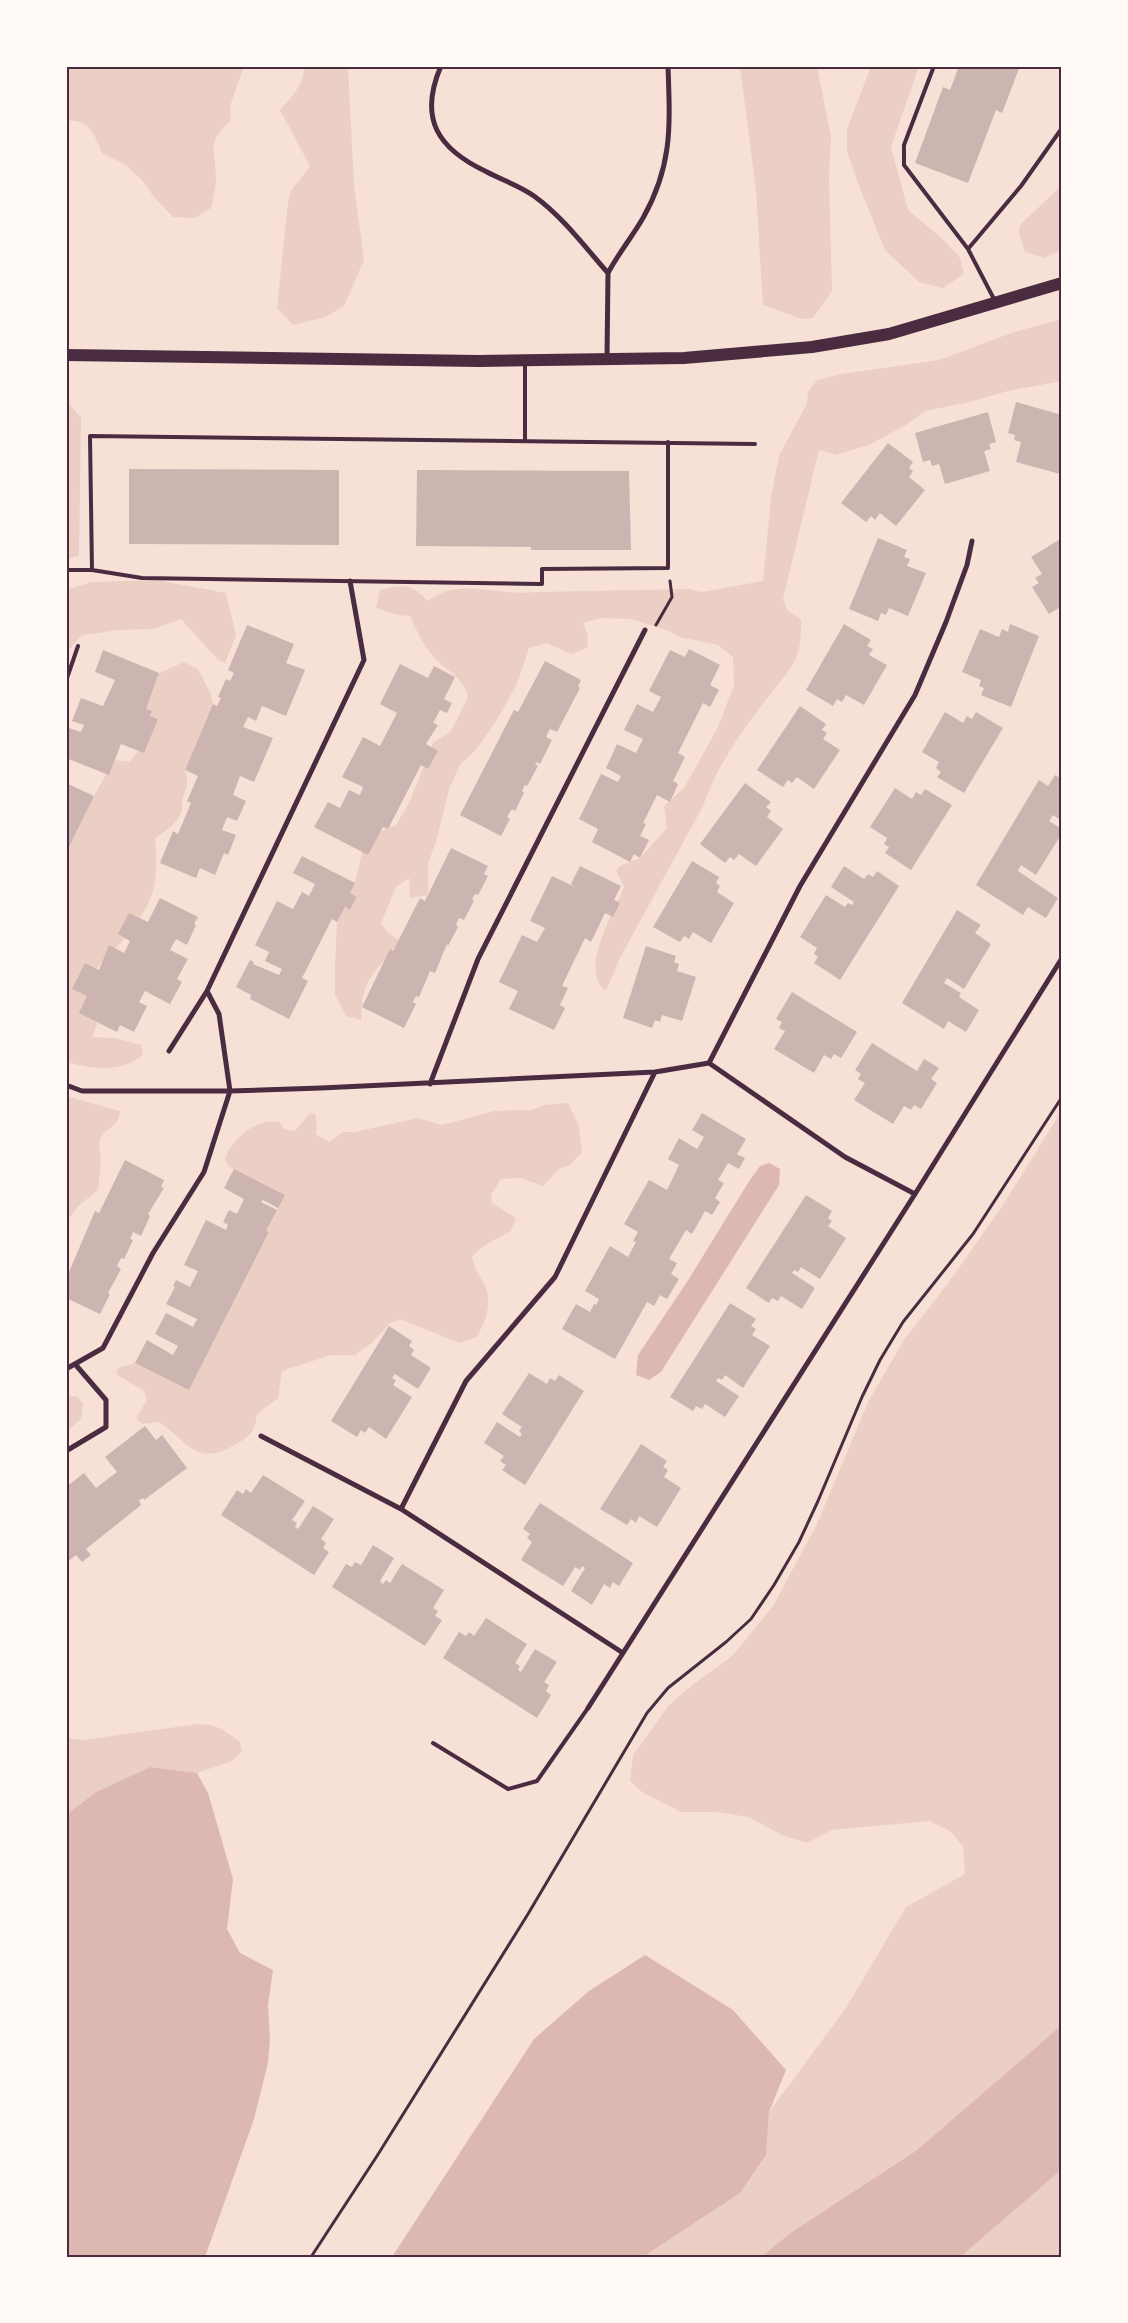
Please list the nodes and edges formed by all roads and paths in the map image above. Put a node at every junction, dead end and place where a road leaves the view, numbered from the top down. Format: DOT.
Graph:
graph roads {
  1 [pos="440,66"];
  2 [pos="668,66"];
  3 [pos="934,66"];
  4 [pos="1062,128"];
  5 [pos="968,249"];
  6 [pos="608,273"];
  7 [pos="1062,283"];
  8 [pos="996,304"];
  9 [pos="66,355"];
  10 [pos="608,359"];
  11 [pos="525,360"];
  12 [pos="525,440"];
  13 [pos="668,442"];
  14 [pos="755,444"];
  15 [pos="972,541"];
  16 [pos="668,568"];
  17 [pos="66,570"];
  18 [pos="92,570"];
  19 [pos="350,581"];
  20 [pos="645,630"];
  21 [pos="78,646"];
  22 [pos="66,681"];
  23 [pos="1062,958"];
  24 [pos="207,991"];
  25 [pos="169,1051"];
  26 [pos="709,1063"];
  27 [pos="655,1072"];
  28 [pos="430,1084"];
  29 [pos="66,1085"];
  30 [pos="230,1091"];
  31 [pos="1062,1098"];
  32 [pos="914,1194"];
  33 [pos="75,1364"];
  34 [pos="66,1369"];
  35 [pos="261,1436"];
  36 [pos="66,1451"];
  37 [pos="401,1510"];
  38 [pos="623,1653"];
  39 [pos="588,1708"];
  40 [pos="433,1743"];
  41 [pos="311,2257"];
  1 -- 6 [label="street"];
  2 -- 6 [label="street"];
  3 -- 5 [label="lane"];
  4 -- 5 [label="lane"];
  5 -- 8 [label="lane"];
  6 -- 10 [label="street"];
  7 -- 8 [label="main road"];
  8 -- 10 [label="main road"];
  9 -- 11 [label="main road"];
  10 -- 11 [label="main road"];
  11 -- 12 [label="lane"];
  12 -- 13 [label="lane"];
  12 -- 18 [label="lane"];
  13 -- 14 [label="lane"];
  13 -- 16 [label="lane"];
  15 -- 26 [label="street"];
  16 -- 19 [label="lane"];
  16 -- 20 [label="path"];
  17 -- 18 [label="lane"];
  18 -- 19 [label="lane"];
  19 -- 24 [label="street"];
  20 -- 28 [label="street"];
  21 -- 22 [label="lane"];
  23 -- 32 [label="street"];
  24 -- 25 [label="street"];
  24 -- 30 [label="street"];
  26 -- 27 [label="street"];
  26 -- 32 [label="street"];
  27 -- 28 [label="street"];
  27 -- 37 [label="street"];
  28 -- 30 [label="street"];
  29 -- 30 [label="street"];
  30 -- 33 [label="street"];
  31 -- 41 [label="path"];
  32 -- 38 [label="street"];
  33 -- 34 [label="street"];
  33 -- 36 [label="street"];
  35 -- 37 [label="street"];
  37 -- 38 [label="street"];
  38 -- 39 [label="street"];
  39 -- 40 [label="lane"];
}
